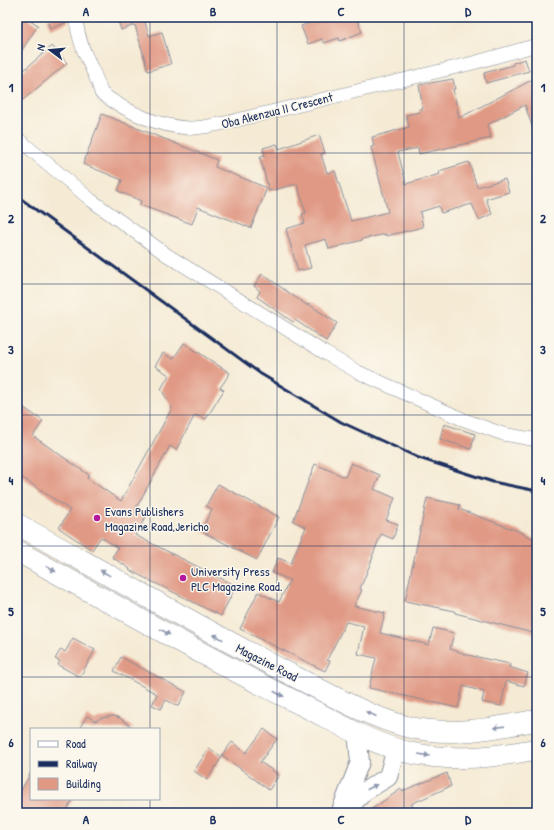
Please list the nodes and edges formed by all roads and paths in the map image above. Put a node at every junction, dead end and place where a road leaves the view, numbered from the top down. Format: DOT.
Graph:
graph roads {
  1 [pos="75,17"];
  2 [pos="537,45"];
  3 [pos="17,138"];
  4 [pos="537,440"];
  5 [pos="17,524"];
  6 [pos="17,551"];
  7 [pos="537,720"];
  8 [pos="357,732"];
  9 [pos="396,749"];
  10 [pos="537,749"];
  11 [pos="340,813"];
  12 [pos="343,813"];
  1 -- 2 [label="street, Oba Akenzua II Crescent"];
  3 -- 4 [label="street"];
  7 -- 5 [label="main road, Magazine Road, one-way"];
  6 -- 8 [label="main road, Magazine Road, one-way"];
  8 -- 9 [label="main road, Magazine Road"];
  8 -- 11 [label="street"];
  9 -- 10 [label="main road, Magazine Road, one-way"];
  12 -- 9 [label="street, one-way"];
}
